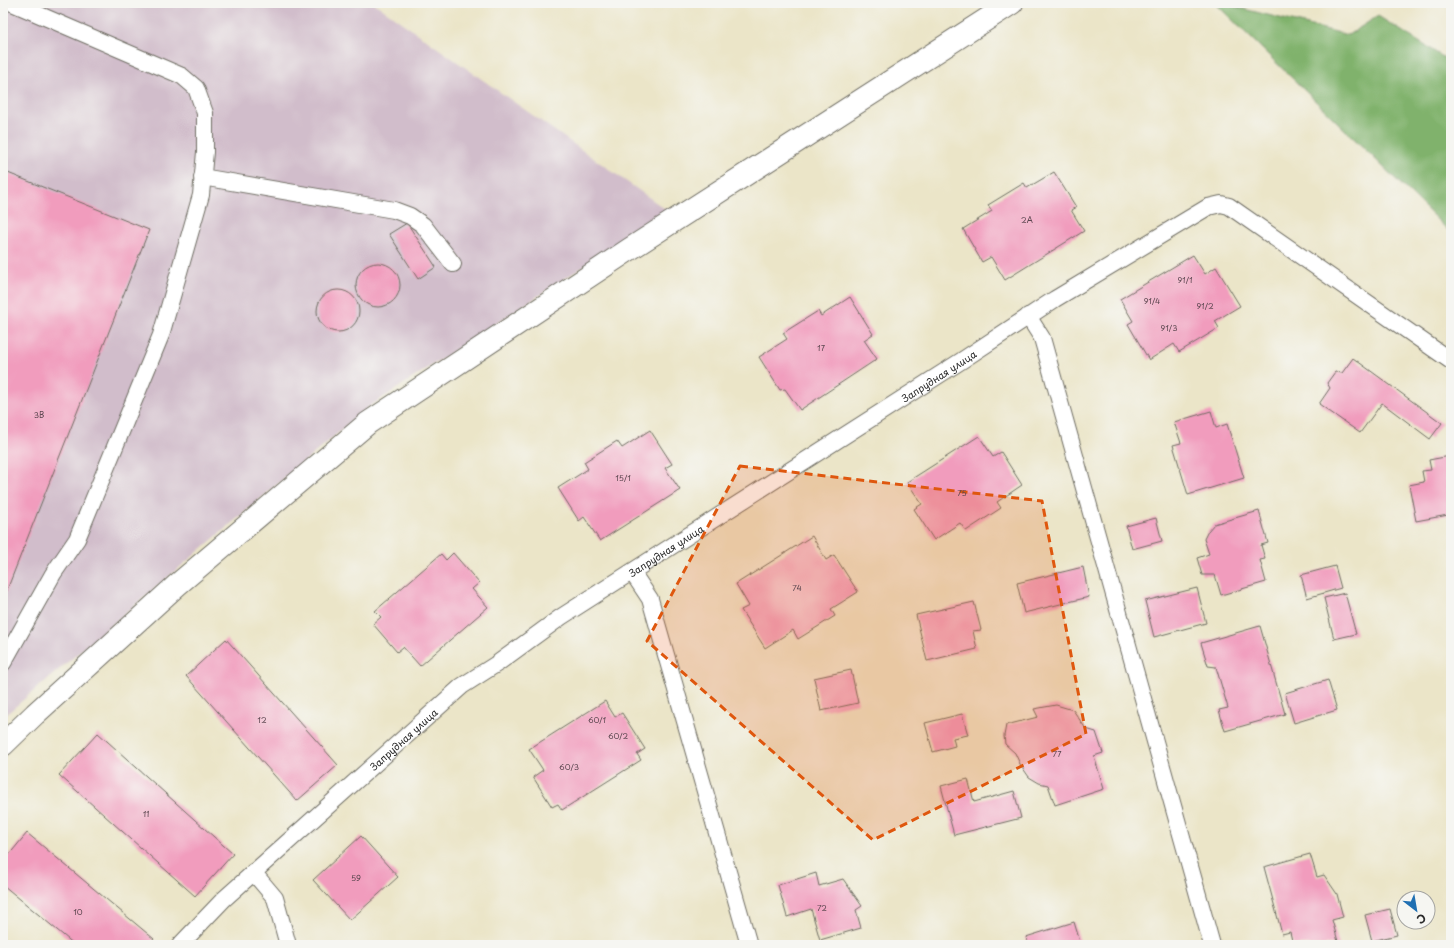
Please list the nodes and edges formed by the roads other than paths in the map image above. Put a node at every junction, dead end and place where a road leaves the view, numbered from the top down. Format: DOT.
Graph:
graph roads {
  1 [pos="12,3"];
  2 [pos="1012,3"];
  3 [pos="202,177"];
  4 [pos="453,264"];
  5 [pos="1028,316"];
  6 [pos="1451,361"];
  7 [pos="632,572"];
  8 [pos="3,663"];
  9 [pos="3,745"];
  10 [pos="254,872"];
  11 [pos="180,945"];
  12 [pos="288,945"];
  13 [pos="749,945"];
  14 [pos="1212,945"];
  1 -- 3 [label="lane"];
  2 -- 9 [label="street"];
  3 -- 4 [label="lane"];
  3 -- 8 [label="lane"];
  5 -- 6 [label="lane, Запрудная улица"];
  5 -- 7 [label="lane, Запрудная улица"];
  5 -- 14 [label="lane"];
  7 -- 10 [label="lane, Запрудная улица"];
  7 -- 13 [label="lane"];
  10 -- 11 [label="lane, Запрудная улица"];
  10 -- 12 [label="lane"];
}
